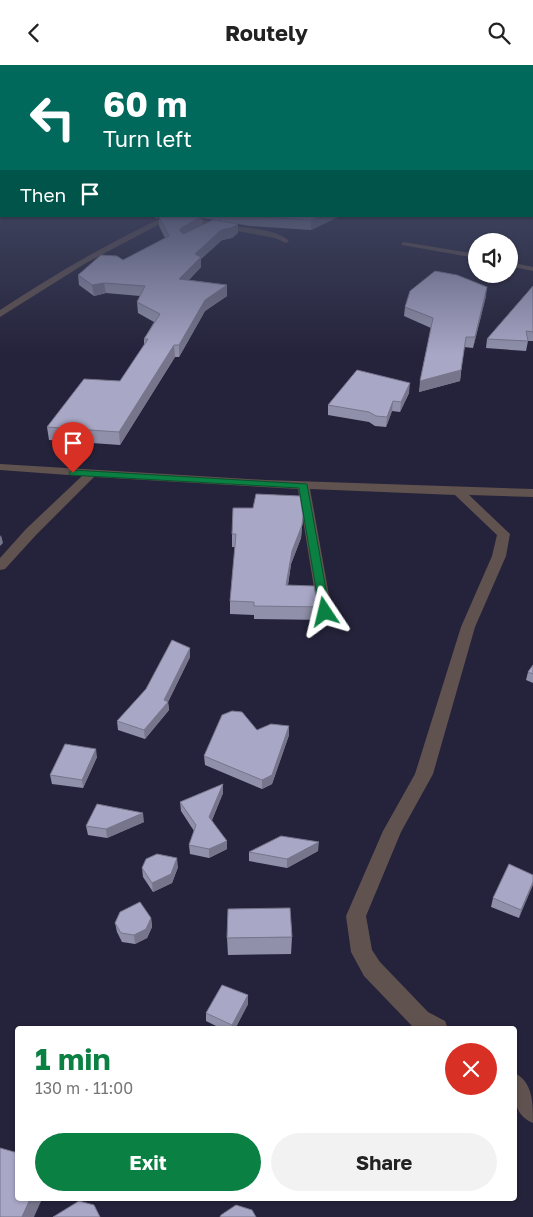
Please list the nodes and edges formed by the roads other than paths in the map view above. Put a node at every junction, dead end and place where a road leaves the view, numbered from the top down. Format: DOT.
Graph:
graph roads {
  1 [pos="109,248"];
  2 [pos="427,248"];
  3 [pos="468,255"];
  4 [pos="518,266"];
  5 [pos="533,269"];
  6 [pos="1,309"];
  7 [pos="0,467"];
  8 [pos="92,474"];
  9 [pos="303,486"];
  10 [pos="458,491"];
  11 [pos="533,493"];
  12 [pos="0,566"];
  13 [pos="325,612"];
  14 [pos="432,1026"];
  15 [pos="517,1088"];
  16 [pos="533,1111"];
  1 -- 6 [label="street"];
  2 -- 3 [label="street"];
  4 -- 5 [label="street"];
  7 -- 8 [label="street"];
  8 -- 9 [label="street"];
  8 -- 12 [label="street"];
  9 -- 10 [label="street"];
  9 -- 13 [label="street"];
  10 -- 11 [label="street"];
  10 -- 14 [label="street"];
  15 -- 16 [label="street"];
}
